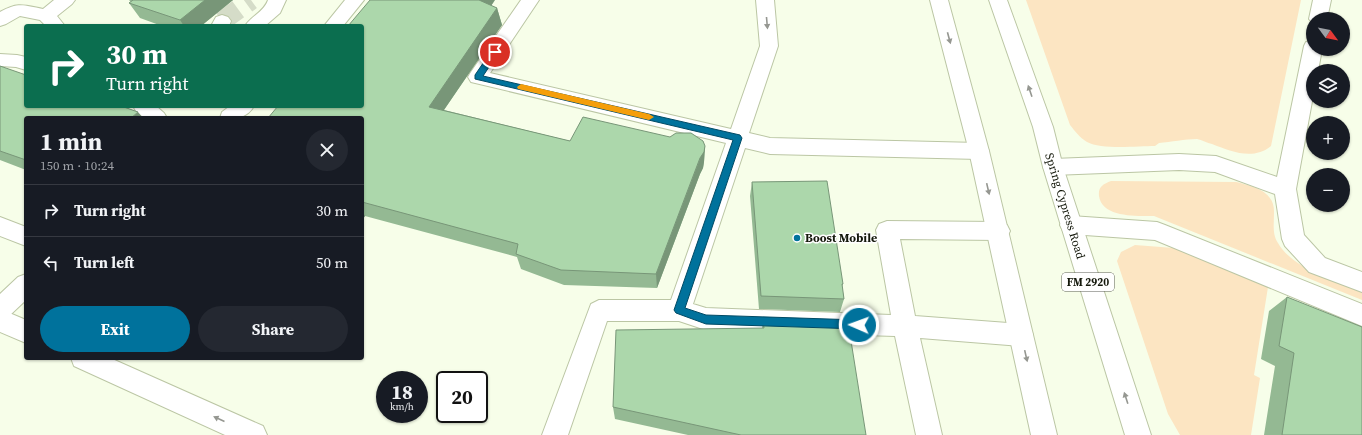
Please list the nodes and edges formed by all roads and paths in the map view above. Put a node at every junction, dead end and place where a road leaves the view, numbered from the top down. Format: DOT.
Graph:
graph roads {
  1 [pos="66,0"];
  2 [pos="277,0"];
  3 [pos="355,0"];
  4 [pos="530,0"];
  5 [pos="764,0"];
  6 [pos="939,0"];
  7 [pos="998,0"];
  8 [pos="1322,0"];
  9 [pos="1319,12"];
  10 [pos="0,20"];
  11 [pos="51,20"];
  12 [pos="256,24"];
  13 [pos="335,24"];
  14 [pos="1311,56"];
  15 [pos="0,60"];
  16 [pos="24,63"];
  17 [pos="144,108"];
  18 [pos="154,116"];
  19 [pos="738,138"];
  20 [pos="979,151"];
  21 [pos="1053,167"];
  22 [pos="1285,189"];
  23 [pos="1071,225"];
  24 [pos="0,226"];
  25 [pos="998,231"];
  26 [pos="24,236"];
  27 [pos="1362,282"];
  28 [pos="24,286"];
  29 [pos="0,310"];
  30 [pos="679,310"];
  31 [pos="1362,315"];
  32 [pos="0,320"];
  33 [pos="904,326"];
  34 [pos="24,331"];
  35 [pos="1021,335"];
  36 [pos="87,360"];
  37 [pos="254,435"];
  38 [pos="555,435"];
  39 [pos="929,435"];
  40 [pos="1044,435"];
  41 [pos="1138,435"];
  1 -- 11 [label="main road"];
  2 -- 12 [label="main road"];
  3 -- 13 [label="main road"];
  4 -- 19 [label="main road"];
  5 -- 19 [label="main road, one-way"];
  6 -- 20 [label="main road, one-way"];
  21 -- 7 [label="main road, Spring Cypress Road / FM 2920, one-way"];
  8 -- 9 [label="main road"];
  10 -- 11 [label="main road"];
  14 -- 22 [label="main road"];
  15 -- 16 [label="main road"];
  17 -- 18 [label="main road"];
  19 -- 20 [label="main road"];
  19 -- 30 [label="main road"];
  20 -- 25 [label="main road, one-way"];
  21 -- 22 [label="main road"];
  21 -- 23 [label="main road, Spring Cypress Road / FM 2920"];
  22 -- 27 [label="main road"];
  23 -- 31 [label="main road"];
  41 -- 23 [label="main road, Spring Cypress Road / FM 2920, one-way"];
  24 -- 26 [label="main road"];
  25 -- 33 [label="main road"];
  25 -- 35 [label="main road"];
  28 -- 29 [label="main road"];
  30 -- 33 [label="main road"];
  30 -- 38 [label="main road"];
  32 -- 34 [label="main road"];
  33 -- 35 [label="main road"];
  33 -- 39 [label="main road"];
  35 -- 40 [label="main road, one-way"];
  37 -- 36 [label="main road, one-way"];
}
